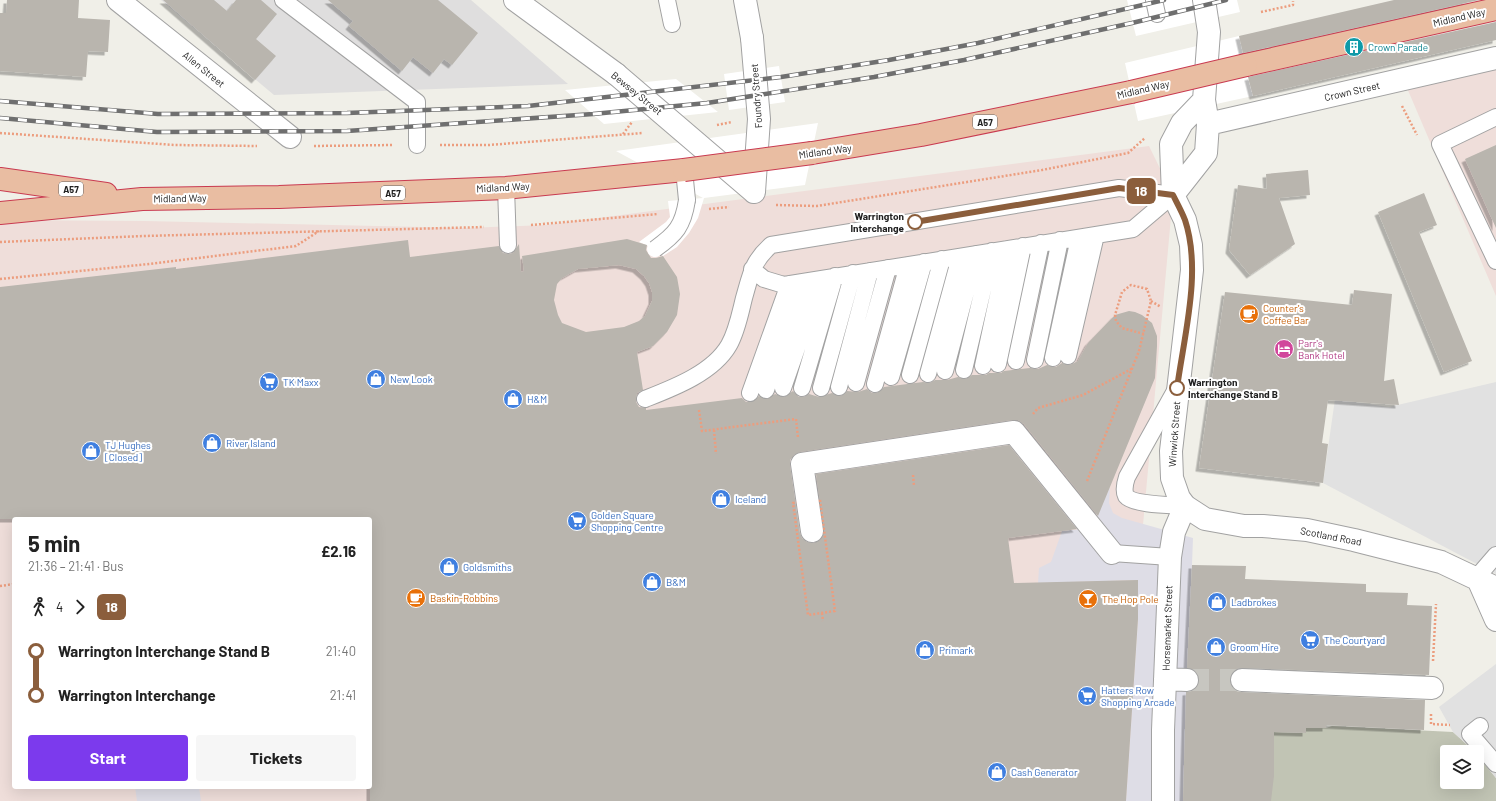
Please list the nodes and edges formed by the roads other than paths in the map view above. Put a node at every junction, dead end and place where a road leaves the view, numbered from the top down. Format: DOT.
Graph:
graph roads {
  1 [pos="118,0"];
  2 [pos="283,0"];
  3 [pos="515,0"];
  4 [pos="667,0"];
  5 [pos="744,0"];
  6 [pos="1204,0"];
  7 [pos="1496,9"];
  8 [pos="672,24"];
  9 [pos="1496,58"];
  10 [pos="1204,100"];
  11 [pos="1496,117"];
  12 [pos="1208,124"];
  13 [pos="299,142"];
  14 [pos="417,145"];
  15 [pos="0,179"];
  16 [pos="686,186"];
  17 [pos="506,188"];
  18 [pos="754,192"];
  19 [pos="1173,195"];
  20 [pos="142,199"];
  21 [pos="0,213"];
  22 [pos="1096,235"];
  23 [pos="1079,238"];
  24 [pos="1060,240"];
  25 [pos="1041,243"];
  26 [pos="508,245"];
  27 [pos="1016,248"];
  28 [pos="655,249"];
  29 [pos="992,251"];
  30 [pos="976,254"];
  31 [pos="960,257"];
  32 [pos="942,259"];
  33 [pos="1496,261"];
  34 [pos="916,263"];
  35 [pos="888,268"];
  36 [pos="752,269"];
  37 [pos="870,271"];
  38 [pos="853,273"];
  39 [pos="828,278"];
  40 [pos="796,283"];
  41 [pos="1035,360"];
  42 [pos="1016,361"];
  43 [pos="990,365"];
  44 [pos="964,370"];
  45 [pos="945,371"];
  46 [pos="928,374"];
  47 [pos="910,376"];
  48 [pos="891,377"];
  49 [pos="856,383"];
  50 [pos="875,384"];
  51 [pos="839,387"];
  52 [pos="782,388"];
  53 [pos="802,388"];
  54 [pos="821,388"];
  55 [pos="1177,388"];
  56 [pos="766,390"];
  57 [pos="750,393"];
  58 [pos="645,399"];
  59 [pos="1185,506"];
  60 [pos="812,531"];
  61 [pos="1112,553"];
  62 [pos="1496,555"];
  63 [pos="1170,557"];
  64 [pos="1477,577"];
  65 [pos="1496,588"];
  66 [pos="1496,620"];
  67 [pos="1165,679"];
  68 [pos="1187,680"];
  69 [pos="1242,680"];
  70 [pos="1432,688"];
  71 [pos="1480,726"];
  72 [pos="1496,764"];
  73 [pos="1163,801"];
  1 -- 13 [label="street, Allen Street"];
  2 -- 14 [label="lane"];
  3 -- 18 [label="street, Bewsey Street"];
  4 -- 8 [label="lane"];
  5 -- 18 [label="street, Foundry Street"];
  6 -- 10 [label="street"];
  7 -- 16 [label="highway, Midland Way / A57, bridge"];
  9 -- 12 [label="street, Crown Street"];
  10 -- 12 [label="street"];
  10 -- 19 [label="street, Winwick Street"];
  11 -- 33 [label="lane"];
  12 -- 19 [label="street"];
  15 -- 20 [label="highway, Midland Way / A57"];
  16 -- 17 [label="highway, Midland Way / A57"];
  16 -- 28 [label="lane, bridge"];
  17 -- 20 [label="highway, Midland Way / A57"];
  17 -- 26 [label="lane"];
  19 -- 22 [label="lane"];
  19 -- 36 [label="lane"];
  19 -- 55 [label="street, Winwick Street"];
  20 -- 21 [label="highway, Midland Way / A57"];
  22 -- 23 [label="lane"];
  22 -- 23 [label="lane"];
  23 -- 24 [label="lane"];
  24 -- 25 [label="lane"];
  24 -- 41 [label="lane"];
  25 -- 27 [label="lane"];
  25 -- 42 [label="lane"];
  27 -- 29 [label="lane"];
  27 -- 43 [label="lane"];
  29 -- 30 [label="lane"];
  29 -- 44 [label="lane"];
  30 -- 31 [label="lane"];
  30 -- 45 [label="lane"];
  31 -- 32 [label="lane"];
  31 -- 46 [label="lane"];
  32 -- 34 [label="lane"];
  32 -- 47 [label="lane"];
  34 -- 35 [label="lane"];
  34 -- 48 [label="lane"];
  34 -- 50 [label="lane"];
  35 -- 37 [label="lane"];
  35 -- 49 [label="lane"];
  36 -- 40 [label="lane"];
  36 -- 58 [label="lane"];
  37 -- 38 [label="lane"];
  37 -- 51 [label="lane"];
  38 -- 39 [label="lane"];
  38 -- 54 [label="lane"];
  39 -- 40 [label="lane"];
  39 -- 52 [label="lane"];
  39 -- 53 [label="lane"];
  40 -- 56 [label="lane"];
  40 -- 57 [label="lane"];
  55 -- 59 [label="street, Winwick Street"];
  55 -- 59 [label="lane"];
  59 -- 63 [label="street, Horsemarket Street"];
  59 -- 64 [label="street, Scotland Road"];
  60 -- 61 [label="street"];
  61 -- 63 [label="lane"];
  62 -- 64 [label="lane"];
  63 -- 67 [label="street, Horsemarket Street"];
  64 -- 65 [label="street, Scotland Road"];
  64 -- 66 [label="street"];
  67 -- 68 [label="street"];
  67 -- 73 [label="street, Horsemarket Street"];
  69 -- 70 [label="street"];
  71 -- 72 [label="lane"];
}
